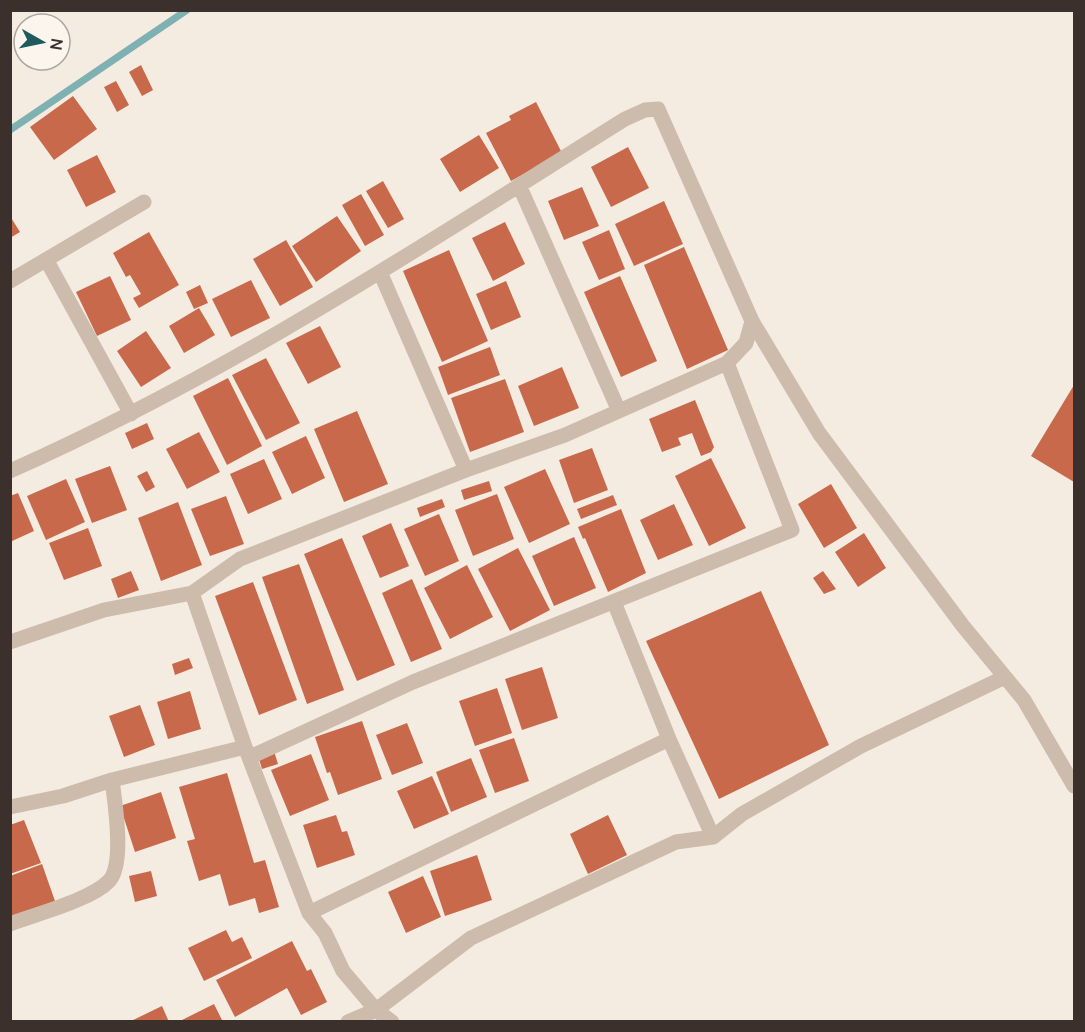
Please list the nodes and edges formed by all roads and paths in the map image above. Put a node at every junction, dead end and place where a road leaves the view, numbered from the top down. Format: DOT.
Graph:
graph roads {
  1 [pos="519,185"];
  2 [pos="144,202"];
  3 [pos="46,261"];
  4 [pos="380,273"];
  5 [pos="10,281"];
  6 [pos="752,321"];
  7 [pos="727,363"];
  8 [pos="619,411"];
  9 [pos="131,414"];
  10 [pos="466,470"];
  11 [pos="10,471"];
  12 [pos="192,593"];
  13 [pos="614,602"];
  14 [pos="10,642"];
  15 [pos="1005,677"];
  16 [pos="669,739"];
  17 [pos="248,752"];
  18 [pos="112,780"];
  19 [pos="1074,786"];
  20 [pos="10,807"];
  21 [pos="713,837"];
  22 [pos="309,913"];
  23 [pos="10,924"];
  24 [pos="376,1010"];
  25 [pos="348,1022"];
  26 [pos="392,1022"];
  1 -- 4 [label="street"];
  1 -- 6 [label="street"];
  1 -- 8 [label="street"];
  2 -- 3 [label="street"];
  3 -- 5 [label="street"];
  3 -- 9 [label="street"];
  4 -- 9 [label="street"];
  4 -- 10 [label="street"];
  6 -- 7 [label="street"];
  6 -- 15 [label="street"];
  7 -- 8 [label="street"];
  7 -- 13 [label="street"];
  8 -- 10 [label="street"];
  9 -- 11 [label="street"];
  10 -- 12 [label="street"];
  12 -- 14 [label="street"];
  12 -- 17 [label="street"];
  13 -- 16 [label="street"];
  13 -- 17 [label="street"];
  15 -- 19 [label="street"];
  15 -- 21 [label="street"];
  16 -- 21 [label="street"];
  16 -- 22 [label="street"];
  17 -- 18 [label="street"];
  17 -- 22 [label="street"];
  18 -- 20 [label="street"];
  18 -- 23 [label="street"];
  21 -- 24 [label="street"];
  22 -- 24 [label="street"];
  24 -- 25 [label="street"];
  24 -- 26 [label="street"];
}
